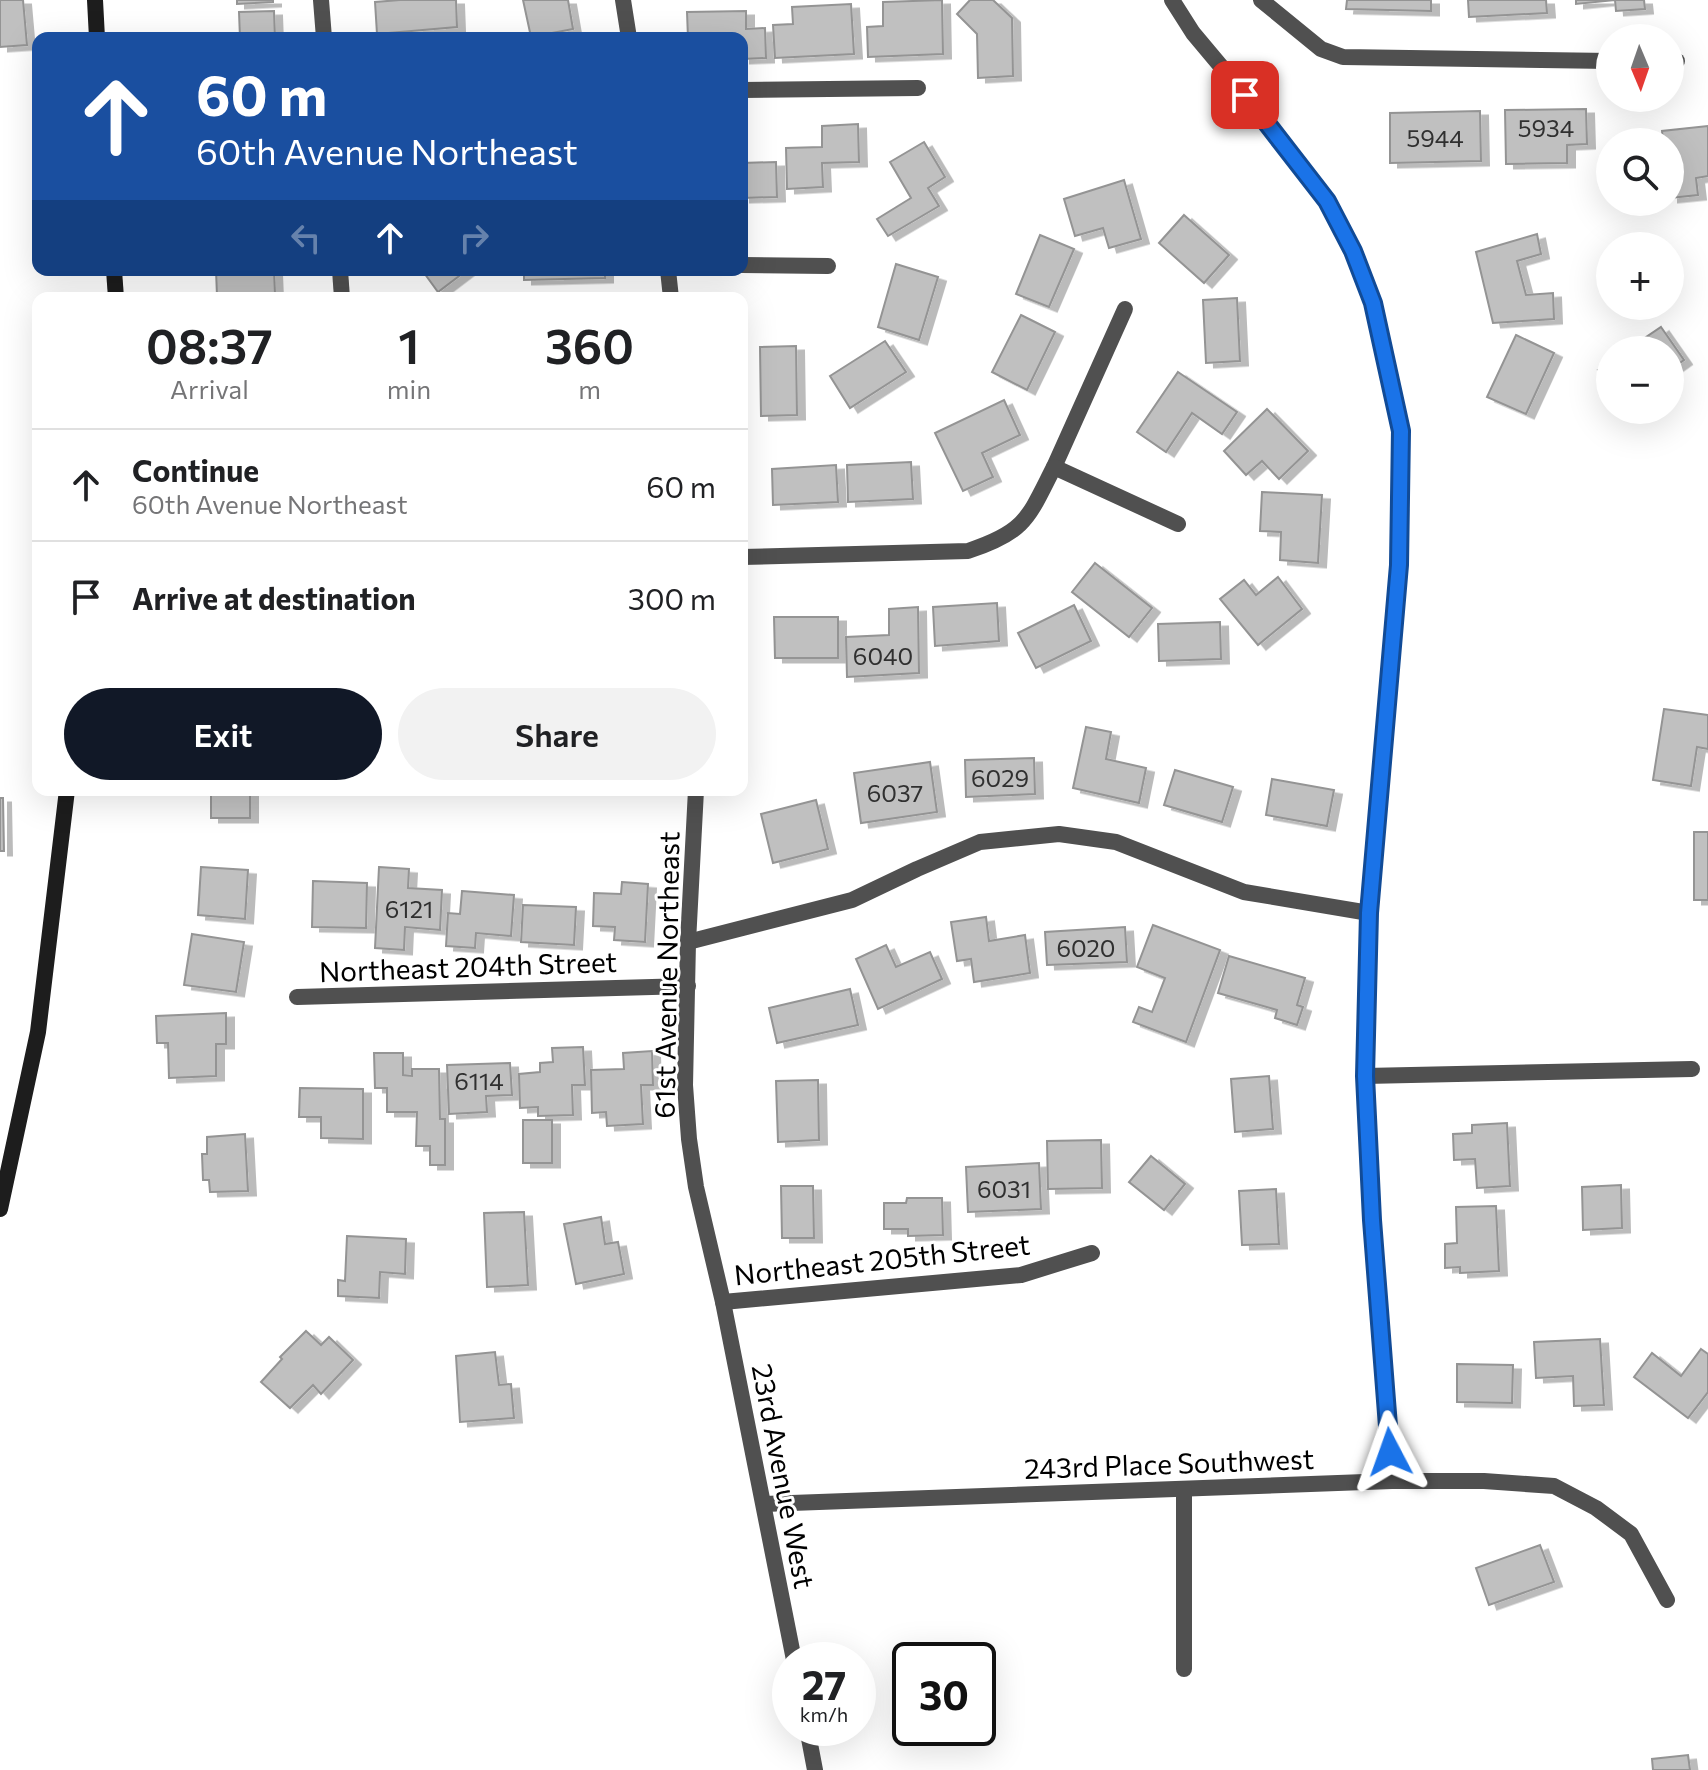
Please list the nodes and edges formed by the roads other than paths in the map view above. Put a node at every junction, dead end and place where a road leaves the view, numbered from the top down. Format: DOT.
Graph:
graph roads {
  1 [pos="95,0"];
  2 [pos="321,0"];
  3 [pos="623,0"];
  4 [pos="1172,0"];
  5 [pos="1261,0"];
  6 [pos="97,32"];
  7 [pos="324,32"];
  8 [pos="628,32"];
  9 [pos="1596,61"];
  10 [pos="918,88"];
  11 [pos="748,90"];
  12 [pos="748,265"];
  13 [pos="828,266"];
  14 [pos="1125,309"];
  15 [pos="1054,467"];
  16 [pos="1178,524"];
  17 [pos="748,557"];
  18 [pos="66,796"];
  19 [pos="696,796"];
  20 [pos="1369,913"];
  21 [pos="688,942"];
  22 [pos="688,986"];
  23 [pos="297,997"];
  24 [pos="1692,1069"];
  25 [pos="1365,1076"];
  26 [pos="0,1209"];
  27 [pos="1092,1253"];
  28 [pos="723,1302"];
  29 [pos="1392,1481"];
  30 [pos="1184,1489"];
  31 [pos="764,1504"];
  32 [pos="1667,1600"];
  33 [pos="791,1642"];
  34 [pos="1184,1669"];
  35 [pos="810,1746"];
  36 [pos="815,1770"];
  1 -- 6 [label="main road"];
  2 -- 7 [label="street"];
  3 -- 8 [label="street"];
  4 -- 20 [label="street"];
  5 -- 9 [label="street"];
  10 -- 11 [label="street"];
  12 -- 13 [label="street"];
  14 -- 15 [label="street"];
  15 -- 16 [label="street"];
  15 -- 17 [label="street"];
  18 -- 26 [label="main road"];
  19 -- 21 [label="street, 61st Avenue Northeast"];
  20 -- 21 [label="street"];
  20 -- 25 [label="street"];
  21 -- 22 [label="street, 61st Avenue Northeast"];
  22 -- 23 [label="street, Northeast 204th Street"];
  22 -- 28 [label="street, 61st Avenue Northeast"];
  24 -- 25 [label="street"];
  25 -- 29 [label="street"];
  27 -- 28 [label="street, Northeast 205th Street"];
  28 -- 31 [label="street, 23rd Avenue West"];
  29 -- 30 [label="street, 243rd Place Southwest"];
  29 -- 32 [label="street, 243rd Place Southwest"];
  30 -- 31 [label="street, 243rd Place Southwest"];
  30 -- 34 [label="street"];
  31 -- 33 [label="street, 23rd Avenue West"];
  35 -- 36 [label="street"];
}
